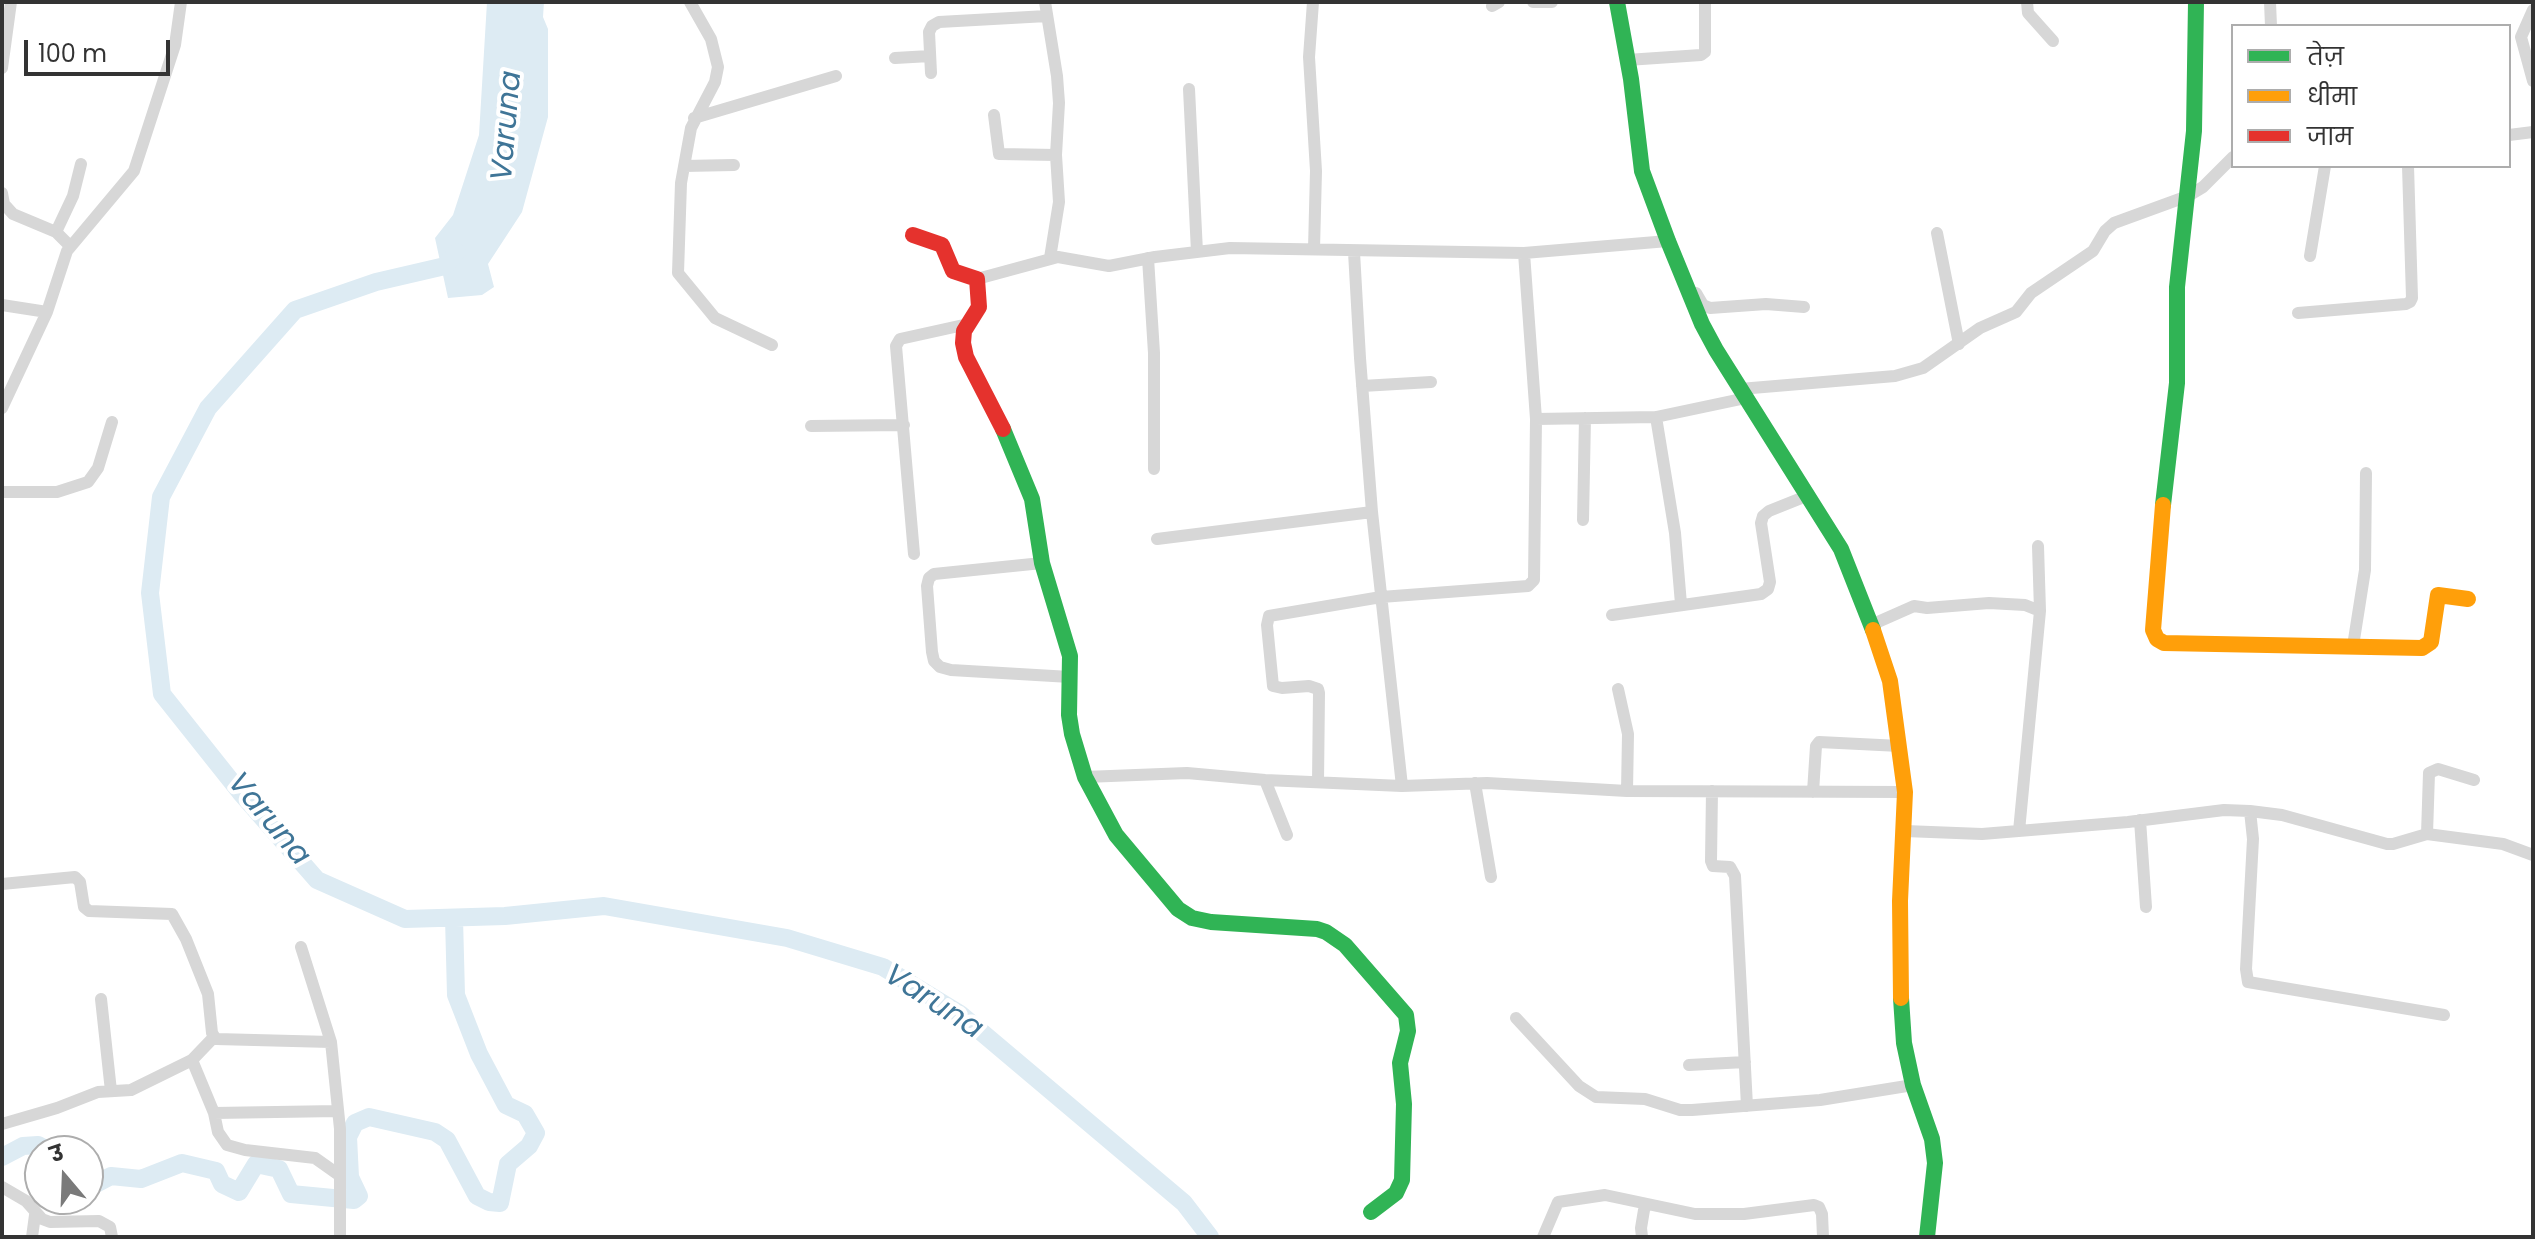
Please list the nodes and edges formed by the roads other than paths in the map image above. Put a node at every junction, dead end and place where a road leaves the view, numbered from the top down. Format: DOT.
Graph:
graph roads {
  1 [pos="11,2"];
  2 [pos="181,2"];
  3 [pos="690,2"];
  4 [pos="1045,2"];
  5 [pos="1313,2"];
  6 [pos="1533,2"];
  7 [pos="1552,2"];
  8 [pos="1617,2"];
  9 [pos="1705,2"];
  10 [pos="2027,2"];
  11 [pos="2196,2"];
  12 [pos="2270,2"];
  13 [pos="2533,10"];
  14 [pos="1047,16"];
  15 [pos="2271,24"];
  16 [pos="2053,41"];
  17 [pos="930,56"];
  18 [pos="895,58"];
  19 [pos="1627,60"];
  20 [pos="2,68"];
  21 [pos="931,73"];
  22 [pos="836,76"];
  23 [pos="2533,81"];
  24 [pos="1189,89"];
  25 [pos="994,115"];
  26 [pos="694,118"];
  27 [pos="2533,132"];
  28 [pos="2511,135"];
  29 [pos="1056,155"];
  30 [pos="2231,159"];
  31 [pos="81,164"];
  32 [pos="734,165"];
  33 [pos="684,166"];
  34 [pos="2325,168"];
  35 [pos="2408,168"];
  36 [pos="2188,189"];
  37 [pos="2,193"];
  38 [pos="56,232"];
  39 [pos="1937,233"];
  40 [pos="913,235"];
  41 [pos="1668,241"];
  42 [pos="70,246"];
  43 [pos="1314,249"];
  44 [pos="1197,252"];
  45 [pos="1354,252"];
  46 [pos="1524,253"];
  47 [pos="2310,256"];
  48 [pos="1050,258"];
  49 [pos="1148,258"];
  50 [pos="1682,275"];
  51 [pos="977,279"];
  52 [pos="2,305"];
  53 [pos="1804,307"];
  54 [pos="47,312"];
  55 [pos="2298,313"];
  56 [pos="968,324"];
  57 [pos="1959,344"];
  58 [pos="772,345"];
  59 [pos="1431,382"];
  60 [pos="1362,386"];
  61 [pos="1743,394"];
  62 [pos="2,408"];
  63 [pos="1656,417"];
  64 [pos="1585,418"];
  65 [pos="1536,419"];
  66 [pos="112,422"];
  67 [pos="904,425"];
  68 [pos="811,426"];
  69 [pos="1154,469"];
  70 [pos="2366,473"];
  71 [pos="2,492"];
  72 [pos="1809,495"];
  73 [pos="1372,512"];
  74 [pos="1583,520"];
  75 [pos="1157,539"];
  76 [pos="2038,546"];
  77 [pos="914,554"];
  78 [pos="1042,563"];
  79 [pos="1381,597"];
  80 [pos="2468,599"];
  81 [pos="1681,604"];
  82 [pos="2040,611"];
  83 [pos="1612,615"];
  84 [pos="1871,625"];
  85 [pos="2353,646"];
  86 [pos="1070,677"];
  87 [pos="1618,689"];
  88 [pos="1900,746"];
  89 [pos="1085,777"];
  90 [pos="1265,780"];
  91 [pos="2474,780"];
  92 [pos="1318,782"];
  93 [pos="1475,783"];
  94 [pos="1402,786"];
  95 [pos="1627,791"];
  96 [pos="1712,791"];
  97 [pos="1813,792"];
  98 [pos="1905,792"];
  99 [pos="2250,811"];
  100 [pos="2140,820"];
  101 [pos="1905,831"];
  102 [pos="2019,831"];
  103 [pos="2427,834"];
  104 [pos="1287,835"];
  105 [pos="2533,855"];
  106 [pos="1491,877"];
  107 [pos="2,884"];
  108 [pos="2146,907"];
  109 [pos="301,947"];
  110 [pos="101,999"];
  111 [pos="2444,1015"];
  112 [pos="1516,1018"];
  113 [pos="214,1037"];
  114 [pos="331,1042"];
  115 [pos="192,1060"];
  116 [pos="1745,1062"];
  117 [pos="1689,1065"];
  118 [pos="1913,1085"];
  119 [pos="111,1091"];
  120 [pos="1747,1106"];
  121 [pos="338,1111"];
  122 [pos="214,1113"];
  123 [pos="2,1124"];
  124 [pos="339,1181"];
  125 [pos="2,1187"];
  126 [pos="24,1200"];
  127 [pos="1645,1204"];
  128 [pos="1371,1212"];
  129 [pos="35,1215"];
  130 [pos="32,1237"];
  131 [pos="112,1237"];
  132 [pos="340,1237"];
  133 [pos="1543,1237"];
  134 [pos="1642,1237"];
  135 [pos="1823,1237"];
  136 [pos="1927,1237"];
  1 -- 20 [label="street"];
  2 -- 42 [label="street"];
  3 -- 26 [label="street"];
  4 -- 14 [label="street"];
  5 -- 43 [label="street"];
  6 -- 7 [label="street"];
  8 -- 19 [label="street"];
  9 -- 19 [label="street"];
  10 -- 16 [label="street"];
  11 -- 36 [label="street"];
  12 -- 15 [label="street"];
  13 -- 23 [label="street"];
  14 -- 17 [label="street"];
  14 -- 29 [label="street"];
  17 -- 18 [label="street"];
  17 -- 21 [label="street"];
  19 -- 41 [label="street"];
  22 -- 26 [label="street"];
  24 -- 44 [label="street"];
  25 -- 29 [label="street"];
  26 -- 33 [label="street"];
  27 -- 28 [label="street"];
  29 -- 48 [label="street"];
  30 -- 36 [label="street"];
  31 -- 38 [label="street"];
  32 -- 33 [label="street"];
  33 -- 58 [label="street"];
  34 -- 47 [label="street"];
  35 -- 55 [label="street"];
  36 -- 57 [label="street"];
  36 -- 85 [label="street"];
  37 -- 38 [label="street"];
  38 -- 42 [label="street"];
  39 -- 57 [label="street"];
  40 -- 51 [label="street"];
  41 -- 46 [label="street"];
  41 -- 50 [label="street"];
  42 -- 54 [label="street"];
  43 -- 44 [label="street"];
  43 -- 45 [label="street"];
  44 -- 49 [label="street"];
  45 -- 46 [label="street"];
  45 -- 60 [label="street"];
  46 -- 65 [label="street"];
  48 -- 49 [label="street"];
  48 -- 51 [label="street"];
  49 -- 69 [label="street"];
  50 -- 53 [label="street"];
  50 -- 61 [label="street"];
  51 -- 56 [label="street"];
  52 -- 54 [label="street"];
  54 -- 62 [label="street"];
  56 -- 67 [label="street"];
  56 -- 78 [label="street"];
  57 -- 61 [label="street"];
  59 -- 60 [label="street"];
  60 -- 73 [label="street"];
  61 -- 63 [label="street"];
  61 -- 72 [label="street"];
  63 -- 64 [label="street"];
  63 -- 81 [label="street"];
  64 -- 65 [label="street"];
  64 -- 74 [label="street"];
  65 -- 79 [label="street"];
  66 -- 71 [label="street"];
  67 -- 68 [label="street"];
  67 -- 77 [label="street"];
  70 -- 85 [label="street"];
  72 -- 81 [label="street"];
  72 -- 84 [label="street"];
  73 -- 75 [label="street"];
  73 -- 79 [label="street"];
  76 -- 82 [label="street"];
  78 -- 86 [label="street"];
  78 -- 86 [label="street"];
  79 -- 92 [label="street"];
  79 -- 94 [label="street"];
  80 -- 85 [label="street"];
  81 -- 83 [label="street"];
  82 -- 84 [label="street"];
  82 -- 102 [label="street"];
  84 -- 88 [label="street"];
  86 -- 89 [label="street"];
  87 -- 95 [label="street"];
  88 -- 97 [label="street"];
  88 -- 98 [label="street"];
  89 -- 90 [label="street"];
  89 -- 128 [label="street"];
  90 -- 92 [label="street"];
  90 -- 104 [label="street"];
  91 -- 103 [label="street"];
  92 -- 94 [label="street"];
  93 -- 94 [label="street"];
  93 -- 95 [label="street"];
  93 -- 106 [label="street"];
  95 -- 96 [label="street"];
  96 -- 97 [label="street"];
  96 -- 116 [label="street"];
  97 -- 98 [label="street"];
  98 -- 101 [label="street"];
  99 -- 100 [label="street"];
  99 -- 103 [label="street"];
  99 -- 111 [label="street"];
  100 -- 102 [label="street"];
  100 -- 108 [label="street"];
  101 -- 102 [label="street"];
  101 -- 118 [label="street"];
  103 -- 105 [label="street"];
  107 -- 113 [label="street"];
  109 -- 114 [label="street"];
  110 -- 119 [label="street"];
  112 -- 120 [label="street"];
  113 -- 114 [label="street"];
  113 -- 115 [label="street"];
  114 -- 121 [label="street"];
  115 -- 119 [label="street"];
  115 -- 122 [label="street"];
  116 -- 117 [label="street"];
  116 -- 120 [label="street"];
  118 -- 120 [label="street"];
  118 -- 136 [label="street"];
  119 -- 123 [label="street"];
  121 -- 122 [label="street"];
  121 -- 124 [label="street"];
  122 -- 124 [label="street"];
  124 -- 132 [label="street"];
  125 -- 126 [label="street"];
  127 -- 133 [label="street"];
  127 -- 134 [label="street"];
  127 -- 135 [label="street"];
  129 -- 130 [label="street"];
  129 -- 131 [label="street"];
}
